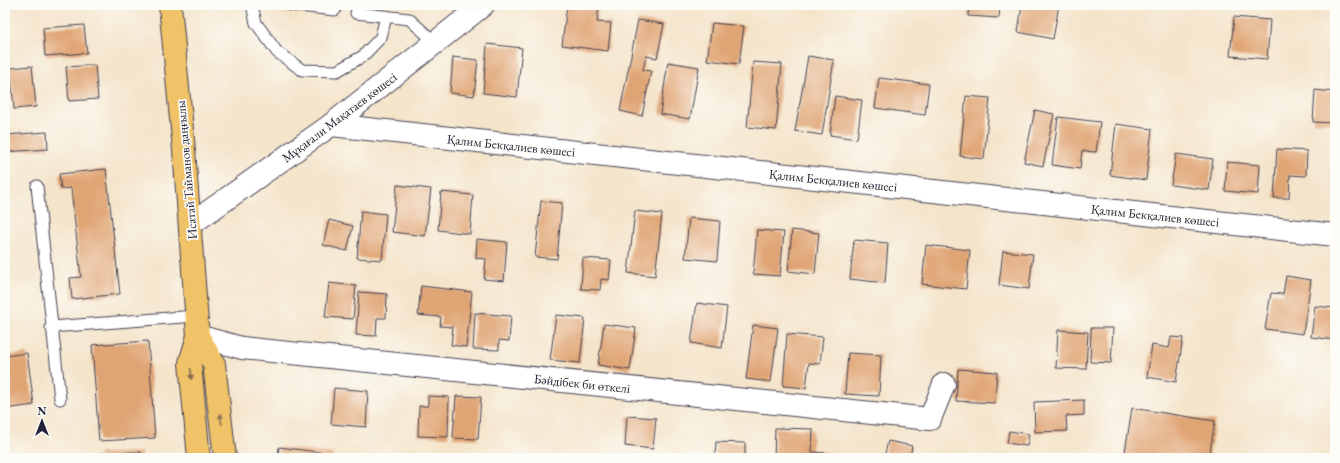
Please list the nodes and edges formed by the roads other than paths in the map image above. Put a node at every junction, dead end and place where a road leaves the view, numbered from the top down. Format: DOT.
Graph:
graph roads {
  1 [pos="170,5"];
  2 [pos="252,5"];
  3 [pos="290,5"];
  4 [pos="483,5"];
  5 [pos="335,10"];
  6 [pos="356,13"];
  7 [pos="386,16"];
  8 [pos="435,42"];
  9 [pos="331,125"];
  10 [pos="37,186"];
  11 [pos="191,224"];
  12 [pos="1335,234"];
  13 [pos="197,326"];
  14 [pos="51,327"];
  15 [pos="944,384"];
  16 [pos="60,399"];
  17 [pos="199,458"];
  18 [pos="226,458"];
  1 -- 11 [label="main road, Исатай Тайманов даңғылы"];
  2 -- 7 [label="lane"];
  3 -- 5 [label="lane"];
  4 -- 8 [label="street, Мұқағали Мақатаев көшесі"];
  6 -- 7 [label="lane"];
  7 -- 8 [label="lane"];
  8 -- 9 [label="street, Мұқағали Мақатаев көшесі"];
  9 -- 11 [label="street, Мұқағали Мақатаев көшесі"];
  9 -- 12 [label="street, Қалим Бекқалиев көшесі"];
  10 -- 14 [label="lane"];
  11 -- 13 [label="main road, Исатай Тайманов даңғылы"];
  13 -- 14 [label="lane"];
  13 -- 15 [label="street, Бәйдібек би өткелі"];
  13 -- 17 [label="main road, Исатай Тайманов даңғылы, one-way"];
  18 -- 13 [label="main road, Исатай Тайманов даңғылы, one-way"];
  14 -- 16 [label="lane"];
}
